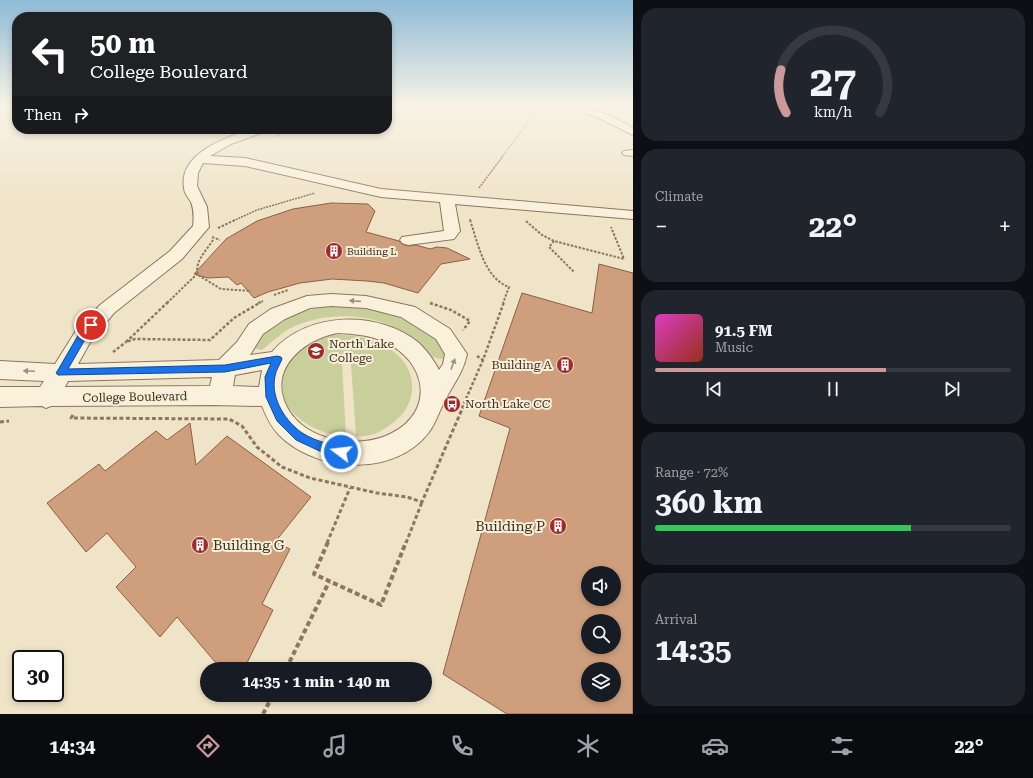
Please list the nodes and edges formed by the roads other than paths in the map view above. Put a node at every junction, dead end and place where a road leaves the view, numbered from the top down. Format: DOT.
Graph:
graph roads {
  1 [pos="233,139"];
  2 [pos="200,159"];
  3 [pos="447,199"];
  4 [pos="633,215"];
  5 [pos="408,240"];
  6 [pos="277,359"];
  7 [pos="225,368"];
  8 [pos="0,370"];
  9 [pos="61,373"];
  10 [pos="220,395"];
  11 [pos="0,397"];
  12 [pos="271,397"];
  13 [pos="46,398"];
  14 [pos="434,398"];
  1 -- 2 [label="street"];
  2 -- 3 [label="street"];
  2 -- 9 [label="street"];
  3 -- 4 [label="street"];
  3 -- 5 [label="street"];
  6 -- 7 [label="street"];
  6 -- 12 [label="street"];
  6 -- 14 [label="street"];
  7 -- 9 [label="street"];
  7 -- 10 [label="street"];
  14 -- 7 [label="street, one-way"];
  9 -- 8 [label="street, one-way"];
  9 -- 13 [label="street"];
  10 -- 12 [label="street, College Boulevard"];
  10 -- 13 [label="street, College Boulevard"];
  11 -- 13 [label="street, College Boulevard"];
  12 -- 14 [label="street"];
}
